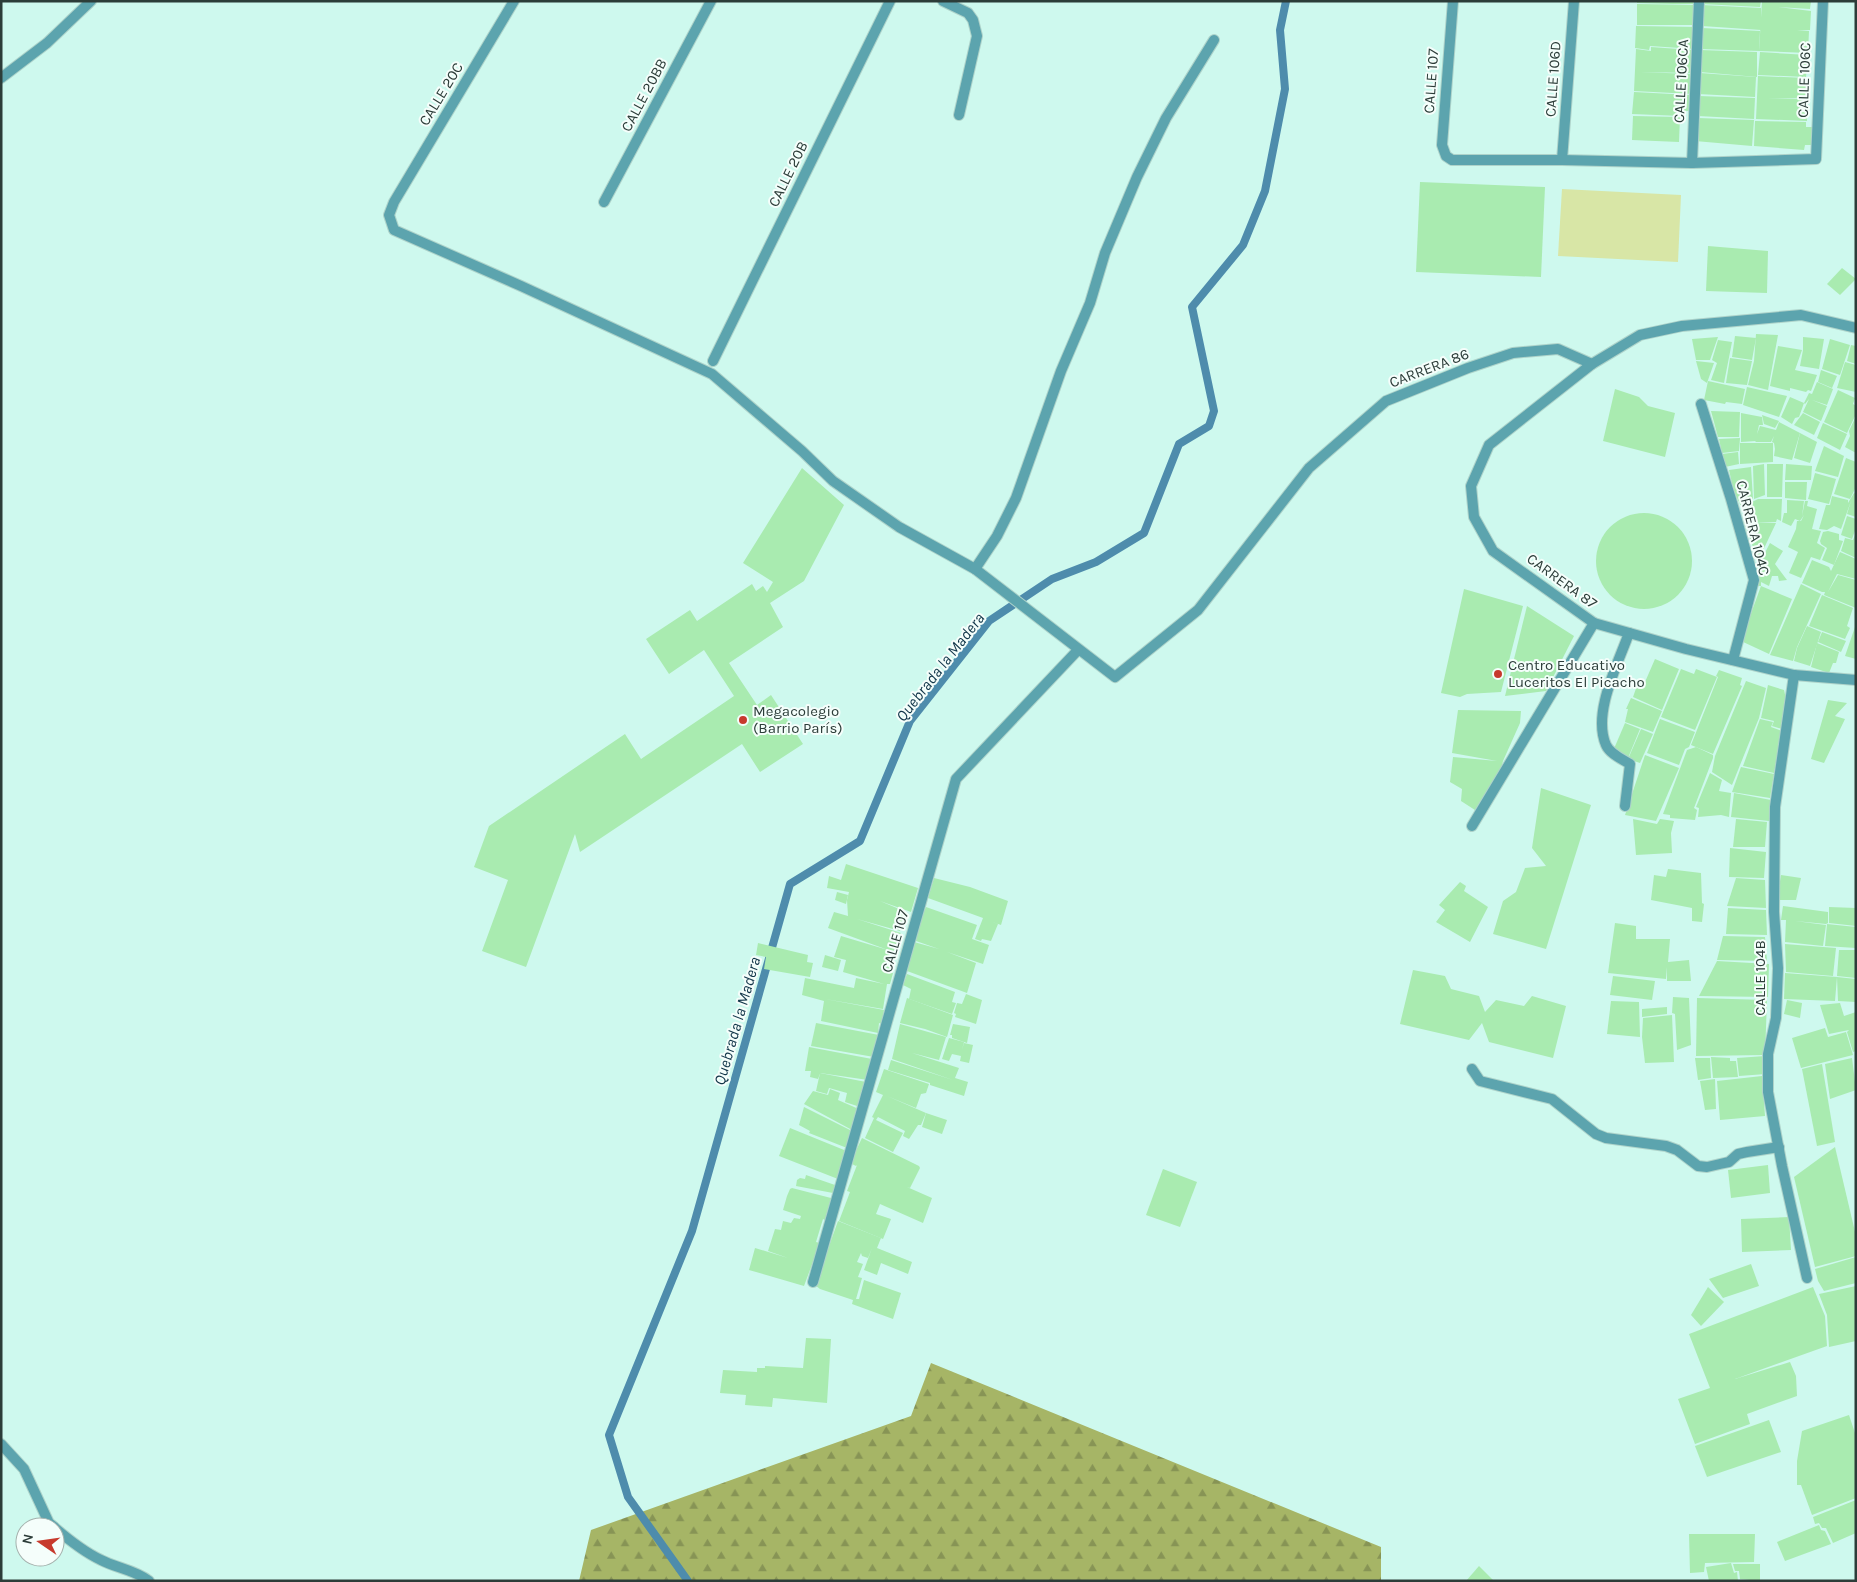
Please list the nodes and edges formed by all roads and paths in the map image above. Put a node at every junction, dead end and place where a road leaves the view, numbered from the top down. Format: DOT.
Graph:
graph roads {
  1 [pos="91,1"];
  2 [pos="514,1"];
  3 [pos="711,1"];
  4 [pos="890,1"];
  5 [pos="943,1"];
  6 [pos="1453,1"];
  7 [pos="1574,1"];
  8 [pos="1699,1"];
  9 [pos="1823,1"];
  10 [pos="1214,40"];
  11 [pos="1,78"];
  12 [pos="959,115"];
  13 [pos="1562,160"];
  14 [pos="1692,163"];
  15 [pos="604,202"];
  16 [pos="1856,328"];
  17 [pos="713,361"];
  18 [pos="1592,364"];
  19 [pos="1701,404"];
  20 [pos="975,569"];
  21 [pos="1594,623"];
  22 [pos="1629,633"];
  23 [pos="1078,650"];
  24 [pos="1733,660"];
  25 [pos="1794,675"];
  26 [pos="1856,680"];
  27 [pos="1625,806"];
  28 [pos="1472,826"];
  29 [pos="1472,1069"];
  30 [pos="1778,1147"];
  31 [pos="1807,1278"];
  32 [pos="813,1282"];
  33 [pos="1,1444"];
  34 [pos="46,1517"];
  35 [pos="65,1537"];
  36 [pos="149,1581"];
  1 -- 11 [label="street"];
  2 -- 20 [label="street, CALLE 20C"];
  3 -- 15 [label="street, CALLE 20BB"];
  4 -- 17 [label="street, CALLE 20B"];
  5 -- 12 [label="street"];
  6 -- 13 [label="street, CALLE 107"];
  7 -- 13 [label="street, CALLE 106D"];
  8 -- 14 [label="street, CALLE 106CA"];
  9 -- 14 [label="street, CALLE 106C"];
  10 -- 20 [label="street"];
  13 -- 14 [label="street"];
  16 -- 18 [label="street"];
  18 -- 21 [label="street, CARRERA 87"];
  18 -- 23 [label="street, CARRERA 86"];
  19 -- 24 [label="street, CARRERA 104C"];
  20 -- 23 [label="street"];
  21 -- 22 [label="street, CARRERA 87"];
  21 -- 28 [label="street"];
  22 -- 24 [label="street, CARRERA 87"];
  22 -- 27 [label="street"];
  23 -- 32 [label="street, CALLE 107"];
  24 -- 25 [label="street, CARRERA 87"];
  25 -- 26 [label="street, CARRERA 87"];
  25 -- 30 [label="street, CALLE 104B"];
  29 -- 30 [label="street"];
  30 -- 31 [label="street, CALLE 104B"];
  33 -- 34 [label="street"];
  35 -- 36 [label="street"];
}
